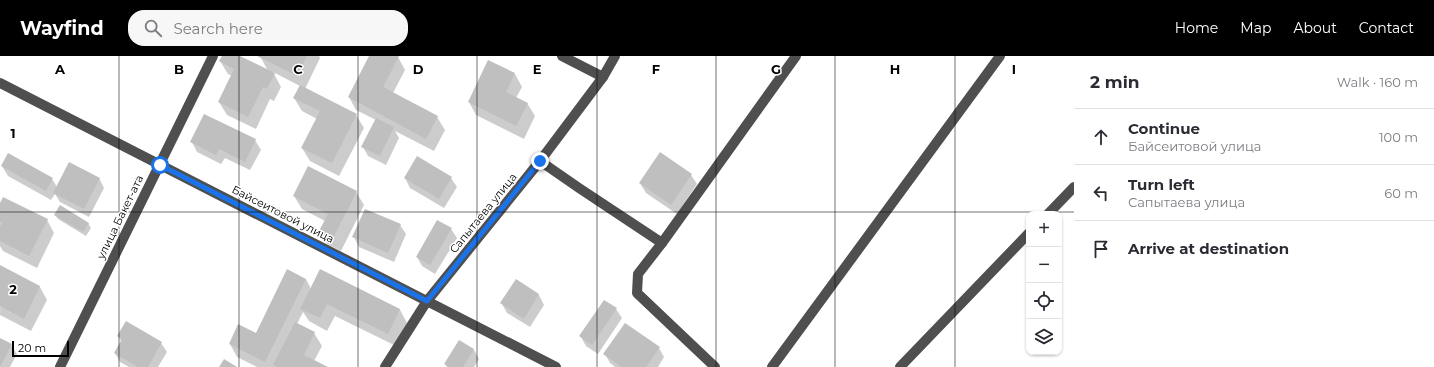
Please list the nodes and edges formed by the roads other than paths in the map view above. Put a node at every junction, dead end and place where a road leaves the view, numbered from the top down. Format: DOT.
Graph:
graph roads {
  1 [pos="213,56"];
  2 [pos="562,56"];
  3 [pos="615,56"];
  4 [pos="796,56"];
  5 [pos="1000,56"];
  6 [pos="603,77"];
  7 [pos="0,83"];
  8 [pos="540,161"];
  9 [pos="160,165"];
  10 [pos="1074,187"];
  11 [pos="1051,211"];
  12 [pos="1026,237"];
  13 [pos="662,243"];
  14 [pos="427,301"];
  15 [pos="60,367"];
  16 [pos="385,367"];
  17 [pos="556,367"];
  18 [pos="715,367"];
  19 [pos="772,367"];
  20 [pos="900,367"];
  1 -- 9 [label="street, улица Бакет-ата"];
  2 -- 6 [label="street"];
  3 -- 6 [label="street, Сапытаева улица"];
  4 -- 13 [label="street"];
  5 -- 19 [label="street"];
  6 -- 8 [label="street, Сапытаева улица"];
  7 -- 9 [label="street, Байсеитовой улица"];
  8 -- 13 [label="street"];
  8 -- 14 [label="street, Сапытаева улица"];
  9 -- 14 [label="street, Байсеитовой улица"];
  9 -- 15 [label="street, улица Бакет-ата"];
  10 -- 11 [label="street"];
  12 -- 20 [label="street"];
  13 -- 18 [label="street"];
  14 -- 16 [label="street, Сапытаева улица"];
  14 -- 17 [label="street, Байсеитовой улица"];
}
